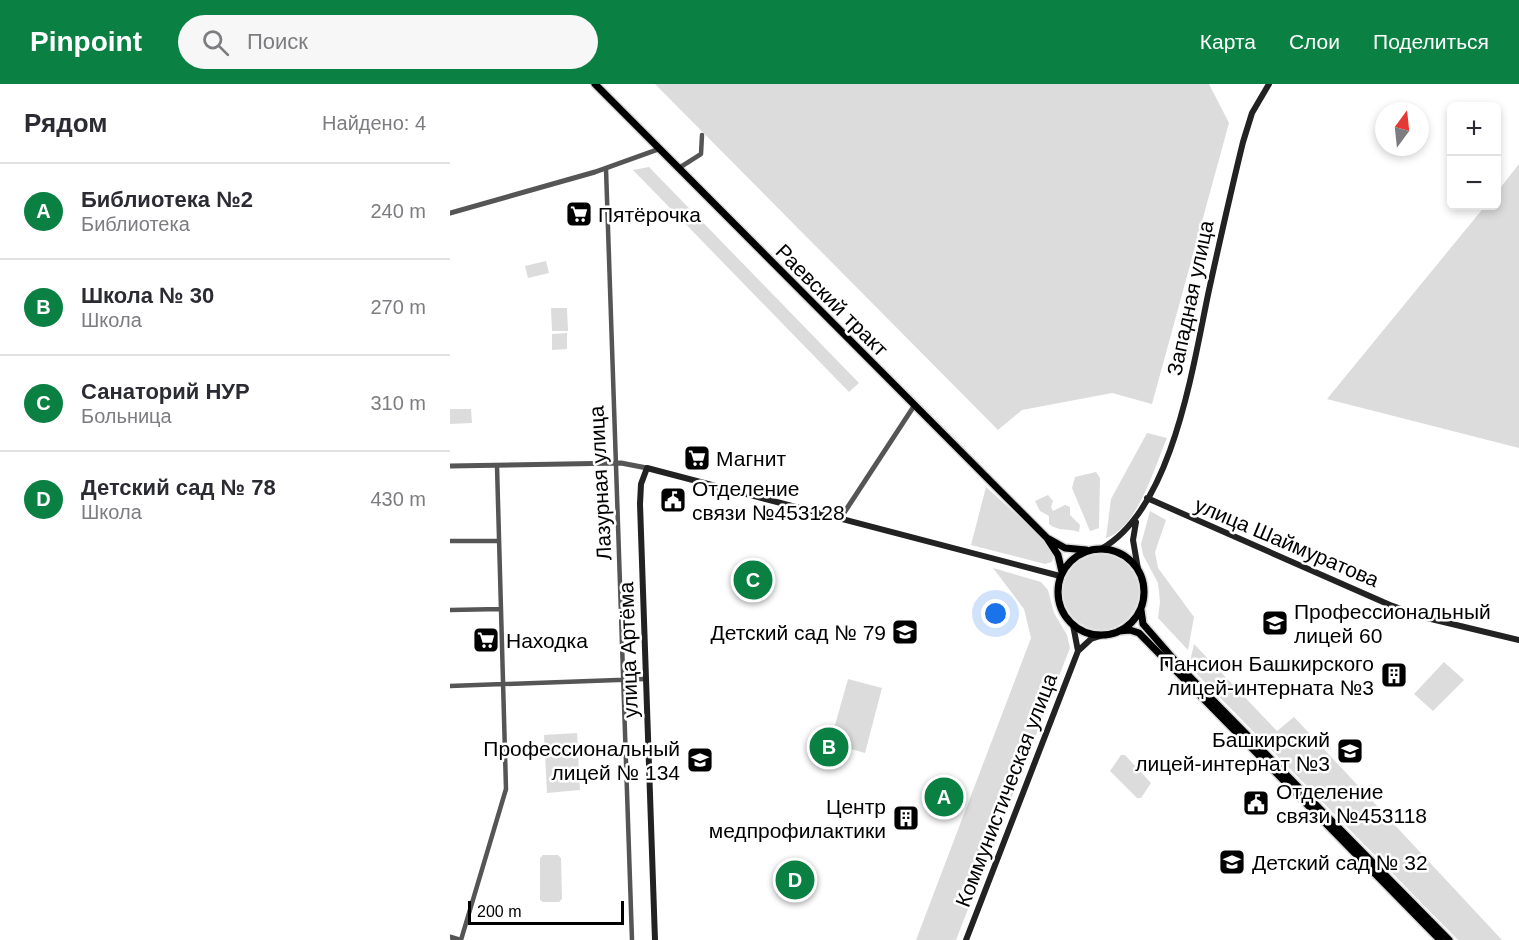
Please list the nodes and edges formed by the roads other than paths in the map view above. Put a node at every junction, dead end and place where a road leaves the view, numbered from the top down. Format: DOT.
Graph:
graph roads {
  1 [pos="595,84"];
  2 [pos="1268,85"];
  3 [pos="702,135"];
  4 [pos="659,149"];
  5 [pos="606,169"];
  6 [pos="678,169"];
  7 [pos="450,213"];
  8 [pos="914,406"];
  9 [pos="616,463"];
  10 [pos="450,466"];
  11 [pos="497,466"];
  12 [pos="647,468"];
  13 [pos="1148,498"];
  14 [pos="1137,518"];
  15 [pos="840,519"];
  16 [pos="1047,538"];
  17 [pos="450,541"];
  18 [pos="499,541"];
  19 [pos="1101,549"];
  20 [pos="1090,550"];
  21 [pos="1138,569"];
  22 [pos="1061,574"];
  23 [pos="501,609"];
  24 [pos="450,610"];
  25 [pos="1142,610"];
  26 [pos="1073,625"];
  27 [pos="1119,631"];
  28 [pos="1103,635"];
  29 [pos="1519,640"];
  30 [pos="1078,651"];
  31 [pos="645,679"];
  32 [pos="624,681"];
  33 [pos="502,685"];
  34 [pos="450,686"];
  35 [pos="450,937"];
  36 [pos="460,940"];
  37 [pos="632,940"];
  38 [pos="655,940"];
  39 [pos="966,940"];
  40 [pos="1440,940"];
  41 [pos="1449,940"];
  1 -- 4 [label="main road, Раевский тракт"];
  2 -- 13 [label="main road, Западная улица"];
  3 -- 6 [label="street"];
  4 -- 5 [label="street"];
  4 -- 6 [label="main road, Раевский тракт"];
  5 -- 7 [label="street"];
  5 -- 9 [label="street, Лазурная улица"];
  6 -- 8 [label="main road, Раевский тракт"];
  8 -- 15 [label="street"];
  8 -- 16 [label="main road, Раевский тракт"];
  9 -- 11 [label="street"];
  9 -- 12 [label="street"];
  9 -- 32 [label="street, Лазурная улица"];
  10 -- 11 [label="street"];
  11 -- 18 [label="street"];
  12 -- 15 [label="main road"];
  12 -- 31 [label="main road, улица Артёма"];
  13 -- 14 [label="main road, Западная улица"];
  13 -- 29 [label="main road, улица Шаймуратова"];
  14 -- 19 [label="main road, Западная улица"];
  14 -- 21 [label="main road, Западная улица"];
  15 -- 22 [label="main road"];
  16 -- 20 [label="main road, Раевский тракт"];
  16 -- 22 [label="main road, Раевский тракт"];
  17 -- 18 [label="street"];
  18 -- 23 [label="street"];
  19 -- 20 [label="main road"];
  19 -- 21 [label="main road"];
  20 -- 22 [label="main road"];
  21 -- 25 [label="main road"];
  22 -- 26 [label="main road"];
  23 -- 24 [label="street"];
  23 -- 33 [label="street"];
  25 -- 27 [label="main road"];
  25 -- 41 [label="main road"];
  26 -- 28 [label="main road"];
  26 -- 30 [label="main road"];
  27 -- 28 [label="main road"];
  27 -- 40 [label="main road"];
  28 -- 30 [label="main road"];
  30 -- 39 [label="main road, Коммунистическая улица"];
  31 -- 32 [label="street"];
  31 -- 38 [label="main road, улица Артёма"];
  32 -- 33 [label="street"];
  32 -- 37 [label="street, Лазурная улица"];
  33 -- 34 [label="street"];
  33 -- 36 [label="street"];
  35 -- 36 [label="street"];
}
